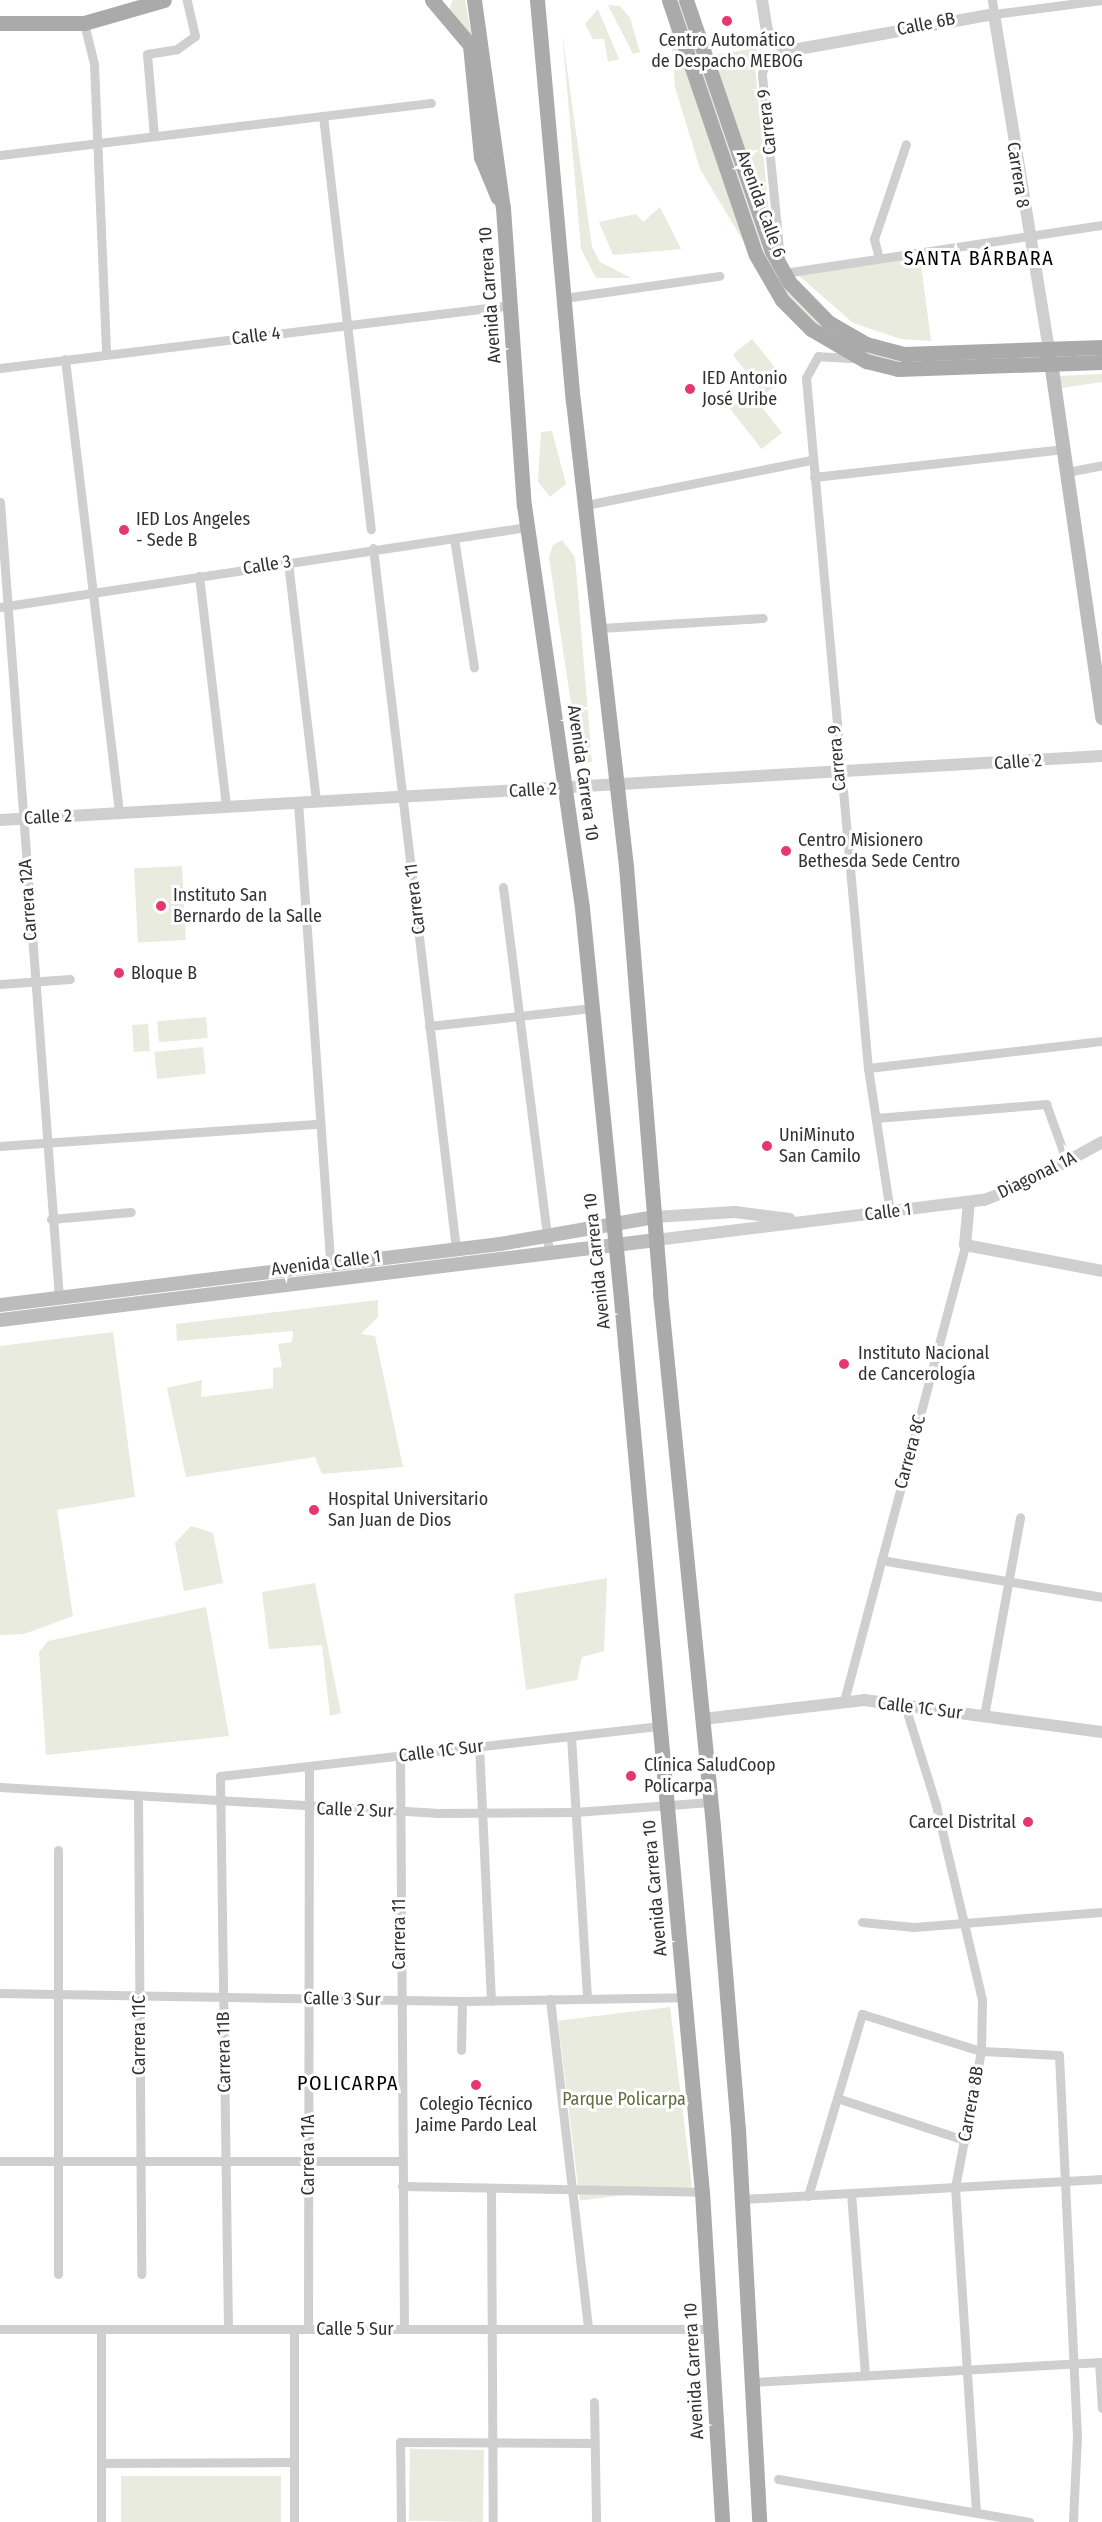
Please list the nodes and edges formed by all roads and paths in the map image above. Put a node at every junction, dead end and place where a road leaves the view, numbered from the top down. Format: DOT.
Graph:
graph roads {
  1 [pos="164,0"];
  2 [pos="188,0"];
  3 [pos="432,0"];
  4 [pos="474,0"];
  5 [pos="537,0"];
  6 [pos="669,0"];
  7 [pos="686,0"];
  8 [pos="762,0"];
  9 [pos="992,0"];
  10 [pos="1102,0"];
  11 [pos="994,14"];
  12 [pos="0,23"];
  13 [pos="84,23"];
  14 [pos="787,51"];
  15 [pos="431,104"];
  16 [pos="322,116"];
  17 [pos="154,136"];
  18 [pos="96,143"];
  19 [pos="906,144"];
  20 [pos="0,154"];
  21 [pos="503,208"];
  22 [pos="1102,225"];
  23 [pos="1028,236"];
  24 [pos="879,258"];
  25 [pos="782,270"];
  26 [pos="719,276"];
  27 [pos="564,298"];
  28 [pos="512,305"];
  29 [pos="347,325"];
  30 [pos="1102,347"];
  31 [pos="106,354"];
  32 [pos="1050,357"];
  33 [pos="65,359"];
  34 [pos="866,361"];
  35 [pos="1102,362"];
  36 [pos="0,368"];
  37 [pos="1064,449"];
  38 [pos="813,460"];
  39 [pos="1102,465"];
  40 [pos="1068,472"];
  41 [pos="814,477"];
  42 [pos="0,502"];
  43 [pos="586,505"];
  44 [pos="526,527"];
  45 [pos="371,529"];
  46 [pos="454,538"];
  47 [pos="373,548"];
  48 [pos="288,562"];
  49 [pos="199,576"];
  50 [pos="93,592"];
  51 [pos="4,606"];
  52 [pos="763,618"];
  53 [pos="601,628"];
  54 [pos="474,667"];
  55 [pos="1102,718"];
  56 [pos="1102,756"];
  57 [pos="838,775"];
  58 [pos="617,786"];
  59 [pos="566,788"];
  60 [pos="403,796"];
  61 [pos="316,801"];
  62 [pos="298,802"];
  63 [pos="226,807"];
  64 [pos="119,813"];
  65 [pos="22,818"];
  66 [pos="0,820"];
  67 [pos="503,887"];
  68 [pos="70,979"];
  69 [pos="34,981"];
  70 [pos="0,984"];
  71 [pos="592,1008"];
  72 [pos="517,1016"];
  73 [pos="429,1026"];
  74 [pos="1102,1041"];
  75 [pos="868,1068"];
  76 [pos="876,1118"];
  77 [pos="318,1124"];
  78 [pos="45,1142"];
  79 [pos="1102,1142"];
  80 [pos="0,1146"];
  81 [pos="1067,1162"];
  82 [pos="969,1202"];
  83 [pos="130,1212"];
  84 [pos="890,1212"];
  85 [pos="655,1217"];
  86 [pos="51,1219"];
  87 [pos="612,1221"];
  88 [pos="806,1221"];
  89 [pos="546,1234"];
  90 [pos="656,1240"];
  91 [pos="615,1245"];
  92 [pos="965,1245"];
  93 [pos="456,1249"];
  94 [pos="549,1253"];
  95 [pos="330,1265"];
  96 [pos="1102,1271"];
  97 [pos="59,1298"];
  98 [pos="0,1305"];
  99 [pos="0,1320"];
  100 [pos="1020,1517"];
  101 [pos="881,1560"];
  102 [pos="1008,1582"];
  103 [pos="1102,1597"];
  104 [pos="844,1701"];
  105 [pos="905,1706"];
  106 [pos="984,1716"];
  107 [pos="703,1719"];
  108 [pos="662,1726"];
  109 [pos="1102,1732"];
  110 [pos="571,1736"];
  111 [pos="479,1746"];
  112 [pos="400,1755"];
  113 [pos="309,1766"];
  114 [pos="220,1776"];
  115 [pos="0,1787"];
  116 [pos="138,1797"];
  117 [pos="711,1802"];
  118 [pos="220,1804"];
  119 [pos="668,1805"];
  120 [pos="309,1808"];
  121 [pos="400,1812"];
  122 [pos="575,1812"];
  123 [pos="482,1813"];
  124 [pos="58,1850"];
  125 [pos="1102,1912"];
  126 [pos="862,1922"];
  127 [pos="966,1924"];
  128 [pos="0,1993"];
  129 [pos="58,1994"];
  130 [pos="139,1996"];
  131 [pos="223,1997"];
  132 [pos="683,1997"];
  133 [pos="309,1998"];
  134 [pos="550,1999"];
  135 [pos="587,1999"];
  136 [pos="399,2000"];
  137 [pos="462,2001"];
  138 [pos="491,2001"];
  139 [pos="461,2050"];
  140 [pos="981,2051"];
  141 [pos="837,2098"];
  142 [pos="965,2140"];
  143 [pos="0,2161"];
  144 [pos="58,2161"];
  145 [pos="140,2161"];
  146 [pos="225,2161"];
  147 [pos="308,2161"];
  148 [pos="401,2161"];
  149 [pos="1102,2179"];
  150 [pos="1065,2181"];
  151 [pos="402,2186"];
  152 [pos="955,2187"];
  153 [pos="491,2191"];
  154 [pos="702,2192"];
  155 [pos="572,2193"];
  156 [pos="851,2193"];
  157 [pos="808,2196"];
  158 [pos="742,2199"];
  159 [pos="58,2274"];
  160 [pos="141,2274"];
  161 [pos="0,2329"];
  162 [pos="102,2329"];
  163 [pos="228,2329"];
  164 [pos="294,2329"];
  165 [pos="308,2329"];
  166 [pos="404,2329"];
  167 [pos="492,2329"];
  168 [pos="588,2329"];
  169 [pos="711,2329"];
  170 [pos="1100,2362"];
  171 [pos="1074,2363"];
  172 [pos="967,2369"];
  173 [pos="865,2375"];
  174 [pos="753,2382"];
  175 [pos="594,2402"];
  176 [pos="1102,2408"];
  177 [pos="493,2443"];
  178 [pos="594,2443"];
  179 [pos="294,2462"];
  180 [pos="101,2463"];
  181 [pos="778,2479"];
  182 [pos="976,2512"];
  183 [pos="101,2522"];
  184 [pos="294,2522"];
  185 [pos="401,2522"];
  186 [pos="494,2522"];
  187 [pos="596,2522"];
  188 [pos="723,2522"];
  189 [pos="759,2522"];
  190 [pos="1029,2522"];
  191 [pos="1073,2522"];
  1 -- 13 [label="main road"];
  2 -- 17 [label="street"];
  3 -- 21 [label="main road"];
  4 -- 21 [label="main road, Avenida Carrera 10"];
  5 -- 27 [label="main road, Avenida Carrera 10"];
  6 -- 34 [label="main road, Avenida Calle 6"];
  7 -- 25 [label="main road, Avenida Calle 6"];
  8 -- 14 [label="street"];
  9 -- 11 [label="street, Carrera 8"];
  10 -- 11 [label="street, Calle 6B"];
  11 -- 14 [label="street, Calle 6B"];
  11 -- 23 [label="street, Carrera 8"];
  12 -- 13 [label="main road"];
  13 -- 18 [label="street"];
  14 -- 25 [label="street, Carrera 9"];
  15 -- 16 [label="street"];
  16 -- 17 [label="street"];
  16 -- 29 [label="street"];
  17 -- 18 [label="street"];
  18 -- 20 [label="street"];
  18 -- 31 [label="street"];
  19 -- 24 [label="street"];
  21 -- 28 [label="main road, Avenida Carrera 10"];
  22 -- 23 [label="street"];
  23 -- 24 [label="street"];
  23 -- 32 [label="street, Carrera 8"];
  24 -- 25 [label="street"];
  25 -- 32 [label="main road, Avenida Calle 6"];
  26 -- 27 [label="street"];
  27 -- 43 [label="main road, Avenida Carrera 10"];
  28 -- 29 [label="street, Calle 4"];
  28 -- 44 [label="main road, Avenida Carrera 10"];
  29 -- 31 [label="street, Calle 4"];
  29 -- 45 [label="street"];
  30 -- 32 [label="main road, Avenida Calle 6"];
  31 -- 33 [label="street, Calle 4"];
  32 -- 34 [label="main road, Avenida Calle 6"];
  32 -- 35 [label="main road, Avenida Calle 6"];
  32 -- 37 [label="main road"];
  33 -- 36 [label="street, Calle 4"];
  33 -- 50 [label="street"];
  34 -- 38 [label="street, Carrera 9"];
  37 -- 40 [label="main road"];
  37 -- 41 [label="street"];
  38 -- 41 [label="street, Carrera 9"];
  38 -- 43 [label="street"];
  39 -- 40 [label="street"];
  40 -- 55 [label="main road"];
  41 -- 57 [label="street, Carrera 9"];
  42 -- 51 [label="street, Carrera 12A"];
  43 -- 53 [label="main road, Avenida Carrera 10"];
  44 -- 46 [label="street, Calle 3"];
  44 -- 59 [label="main road, Avenida Carrera 10"];
  46 -- 47 [label="street, Calle 3"];
  46 -- 54 [label="street"];
  47 -- 48 [label="street, Calle 3"];
  47 -- 60 [label="street, Carrera 11"];
  48 -- 49 [label="street, Calle 3"];
  48 -- 61 [label="street"];
  49 -- 50 [label="street, Calle 3"];
  49 -- 63 [label="street"];
  50 -- 51 [label="street, Calle 3"];
  50 -- 64 [label="street"];
  51 -- 65 [label="street, Carrera 12A"];
  52 -- 53 [label="street"];
  53 -- 58 [label="main road, Avenida Carrera 10"];
  56 -- 57 [label="street, Calle 2"];
  57 -- 58 [label="street, Calle 2"];
  57 -- 75 [label="street, Carrera 9"];
  58 -- 59 [label="street, Calle 2"];
  58 -- 85 [label="main road, Avenida Carrera 10"];
  59 -- 60 [label="street, Calle 2"];
  59 -- 71 [label="main road, Avenida Carrera 10"];
  60 -- 61 [label="street, Calle 2"];
  60 -- 73 [label="street, Carrera 11"];
  61 -- 62 [label="street, Calle 2"];
  62 -- 63 [label="street, Calle 2"];
  62 -- 77 [label="street"];
  63 -- 64 [label="street, Calle 2"];
  64 -- 65 [label="street, Calle 2"];
  65 -- 66 [label="street, Calle 2"];
  65 -- 69 [label="street, Carrera 12A"];
  67 -- 72 [label="street"];
  68 -- 69 [label="street"];
  69 -- 70 [label="street"];
  69 -- 78 [label="street, Carrera 12A"];
  71 -- 72 [label="street"];
  71 -- 87 [label="main road, Avenida Carrera 10"];
  72 -- 73 [label="street"];
  72 -- 89 [label="street"];
  73 -- 93 [label="street, Carrera 11"];
  74 -- 75 [label="street"];
  75 -- 76 [label="street, Carrera 9"];
  76 -- 81 [label="street"];
  76 -- 84 [label="street, Carrera 9"];
  77 -- 78 [label="street"];
  77 -- 95 [label="street"];
  78 -- 80 [label="street"];
  78 -- 86 [label="street, Carrera 12A"];
  79 -- 81 [label="street, Diagonal 1A"];
  81 -- 82 [label="street, Diagonal 1A"];
  82 -- 84 [label="street, Calle 1"];
  82 -- 92 [label="street, Carrera 8C"];
  83 -- 86 [label="street"];
  84 -- 88 [label="street, Calle 1"];
  85 -- 87 [label="main road, Avenida Calle 1"];
  85 -- 88 [label="street, Calle 1"];
  85 -- 90 [label="main road, Avenida Carrera 10"];
  86 -- 97 [label="street, Carrera 12A"];
  87 -- 89 [label="main road, Avenida Calle 1"];
  87 -- 91 [label="main road, Avenida Carrera 10"];
  88 -- 90 [label="street, Calle 1"];
  89 -- 93 [label="main road, Avenida Calle 1"];
  89 -- 94 [label="street"];
  90 -- 91 [label="main road, Avenida Calle 1"];
  90 -- 107 [label="main road, Avenida Carrera 10"];
  91 -- 94 [label="main road, Avenida Calle 1"];
  91 -- 108 [label="main road, Avenida Carrera 10"];
  92 -- 96 [label="street"];
  92 -- 101 [label="street, Carrera 8C"];
  93 -- 95 [label="main road, Avenida Calle 1"];
  94 -- 99 [label="main road, Avenida Calle 1"];
  95 -- 97 [label="main road, Avenida Calle 1"];
  97 -- 98 [label="main road, Avenida Calle 1"];
  100 -- 102 [label="street"];
  101 -- 102 [label="street"];
  101 -- 104 [label="street, Carrera 8C"];
  102 -- 103 [label="street"];
  102 -- 106 [label="street"];
  104 -- 105 [label="street, Calle 1C Sur"];
  104 -- 107 [label="street, Calle 1C Sur"];
  105 -- 106 [label="street, Calle 1C Sur"];
  105 -- 127 [label="street, Carrera 8B"];
  106 -- 109 [label="street, Calle 1C Sur"];
  107 -- 117 [label="main road, Avenida Carrera 10"];
  108 -- 110 [label="street, Calle 1C Sur"];
  108 -- 119 [label="main road, Avenida Carrera 10"];
  110 -- 111 [label="street, Calle 1C Sur"];
  110 -- 122 [label="street"];
  111 -- 112 [label="street, Calle 1C Sur"];
  111 -- 123 [label="street"];
  112 -- 113 [label="street, Calle 1C Sur"];
  112 -- 121 [label="street, Carrera 11"];
  113 -- 114 [label="street, Calle 1C Sur"];
  113 -- 120 [label="street, Carrera 11A"];
  114 -- 118 [label="street, Carrera 11B"];
  115 -- 116 [label="street, Calle 2 Sur"];
  116 -- 118 [label="street, Calle 2 Sur"];
  116 -- 130 [label="street, Carrera 11C"];
  117 -- 119 [label="street, Calle 2 Sur"];
  117 -- 158 [label="main road, Avenida Carrera 10"];
  118 -- 120 [label="street, Calle 2 Sur"];
  118 -- 131 [label="street, Carrera 11B"];
  119 -- 122 [label="street, Calle 2 Sur"];
  119 -- 132 [label="main road, Avenida Carrera 10"];
  120 -- 121 [label="street, Calle 2 Sur"];
  120 -- 133 [label="street, Carrera 11A"];
  121 -- 123 [label="street, Calle 2 Sur"];
  121 -- 136 [label="street, Carrera 11"];
  122 -- 123 [label="street, Calle 2 Sur"];
  122 -- 135 [label="street"];
  123 -- 138 [label="street"];
  124 -- 129 [label="street"];
  125 -- 127 [label="street"];
  126 -- 127 [label="street"];
  127 -- 140 [label="street, Carrera 8B"];
  128 -- 129 [label="street, Calle 3 Sur"];
  129 -- 130 [label="street, Calle 3 Sur"];
  129 -- 144 [label="street"];
  130 -- 131 [label="street, Calle 3 Sur"];
  130 -- 145 [label="street, Carrera 11C"];
  131 -- 133 [label="street, Calle 3 Sur"];
  131 -- 146 [label="street, Carrera 11B"];
  132 -- 135 [label="street, Calle 3 Sur"];
  132 -- 154 [label="main road, Avenida Carrera 10"];
  133 -- 136 [label="street, Calle 3 Sur"];
  133 -- 147 [label="street, Carrera 11A"];
  134 -- 135 [label="street, Calle 3 Sur"];
  134 -- 138 [label="street, Calle 3 Sur"];
  134 -- 155 [label="street"];
  136 -- 137 [label="street, Calle 3 Sur"];
  136 -- 148 [label="street, Carrera 11"];
  137 -- 138 [label="street, Calle 3 Sur"];
  137 -- 139 [label="street"];
  140 -- 141 [label="street"];
  140 -- 142 [label="street, Carrera 8B"];
  140 -- 150 [label="street"];
  141 -- 142 [label="street"];
  141 -- 157 [label="street"];
  142 -- 152 [label="street, Carrera 8B"];
  143 -- 144 [label="street"];
  144 -- 145 [label="street"];
  144 -- 159 [label="street"];
  145 -- 146 [label="street"];
  145 -- 160 [label="street, Carrera 11C"];
  146 -- 147 [label="street"];
  146 -- 163 [label="street, Carrera 11B"];
  147 -- 148 [label="street"];
  147 -- 165 [label="street, Carrera 11A"];
  148 -- 151 [label="street, Carrera 11"];
  149 -- 150 [label="street"];
  150 -- 152 [label="street"];
  150 -- 171 [label="street"];
  151 -- 153 [label="street"];
  151 -- 166 [label="street, Carrera 11"];
  152 -- 156 [label="street"];
  152 -- 172 [label="street, Carrera 8B"];
  153 -- 155 [label="street"];
  153 -- 167 [label="street"];
  154 -- 155 [label="street"];
  154 -- 169 [label="main road, Avenida Carrera 10"];
  155 -- 168 [label="street"];
  156 -- 157 [label="street"];
  156 -- 173 [label="street"];
  157 -- 158 [label="street"];
  158 -- 174 [label="main road, Avenida Carrera 10"];
  161 -- 162 [label="street, Calle 5 Sur"];
  162 -- 163 [label="street, Calle 5 Sur"];
  162 -- 180 [label="street"];
  163 -- 164 [label="street, Calle 5 Sur"];
  164 -- 165 [label="street, Calle 5 Sur"];
  164 -- 179 [label="street"];
  165 -- 166 [label="street, Calle 5 Sur"];
  166 -- 167 [label="street, Calle 5 Sur"];
  167 -- 168 [label="street, Calle 5 Sur"];
  167 -- 177 [label="street"];
  168 -- 169 [label="street, Calle 5 Sur"];
  169 -- 188 [label="main road, Avenida Carrera 10"];
  170 -- 171 [label="street"];
  170 -- 176 [label="street"];
  171 -- 172 [label="street"];
  171 -- 191 [label="street"];
  172 -- 173 [label="street"];
  172 -- 182 [label="street, Carrera 8B"];
  173 -- 174 [label="street"];
  174 -- 189 [label="main road, Avenida Carrera 10"];
  175 -- 178 [label="street"];
  177 -- 178 [label="street"];
  177 -- 185 [label="street"];
  177 -- 186 [label="street"];
  178 -- 187 [label="street"];
  179 -- 180 [label="street"];
  179 -- 184 [label="street"];
  180 -- 183 [label="street"];
  181 -- 182 [label="street"];
  182 -- 190 [label="street"];
}
